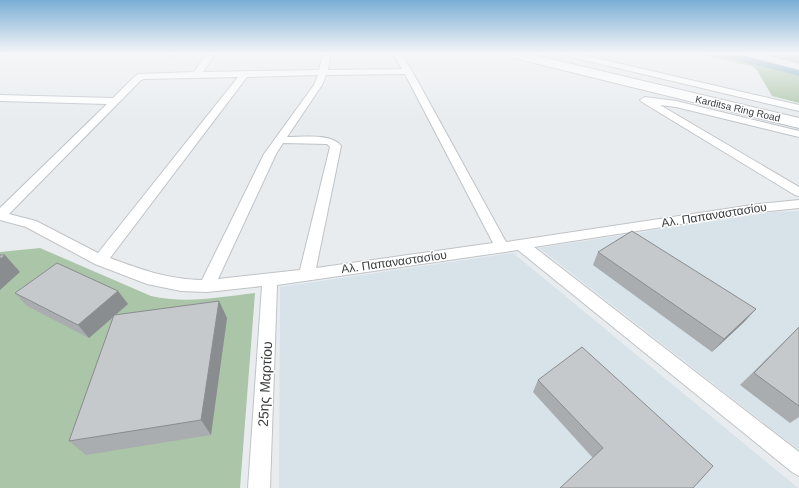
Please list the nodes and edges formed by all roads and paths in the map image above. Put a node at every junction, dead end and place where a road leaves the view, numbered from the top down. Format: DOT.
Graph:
graph roads {
  1 [pos="140,77"];
  2 [pos="243,77"];
  3 [pos="321,77"];
  4 [pos="411,77"];
  5 [pos="608,77"];
  6 [pos="641,77"];
  7 [pos="665,77"];
  8 [pos="0,98"];
  9 [pos="114,101"];
  10 [pos="799,108"];
  11 [pos="799,113"];
  12 [pos="799,123"];
  13 [pos="799,134"];
  14 [pos="279,140"];
  15 [pos="799,192"];
  16 [pos="799,204"];
  17 [pos="0,216"];
  18 [pos="520,244"];
  19 [pos="501,246"];
  20 [pos="100,260"];
  21 [pos="307,274"];
  22 [pos="270,280"];
  23 [pos="207,286"];
  24 [pos="799,465"];
  25 [pos="259,488"];
  1 -- 9 [label="street"];
  2 -- 20 [label="street"];
  3 -- 14 [label="street"];
  4 -- 19 [label="street"];
  5 -- 12 [label="main road, Karditsa Ring Road"];
  6 -- 11 [label="main road, Karditsa Ring Road"];
  7 -- 10 [label="street"];
  8 -- 9 [label="street"];
  9 -- 17 [label="street"];
  13 -- 15 [label="street"];
  14 -- 21 [label="street"];
  14 -- 23 [label="street"];
  16 -- 18 [label="street, Αλ. Παπαναστασίου"];
  17 -- 20 [label="street, Αλ. Παπαναστασίου"];
  18 -- 19 [label="street, Αλ. Παπαναστασίου"];
  18 -- 24 [label="street"];
  19 -- 21 [label="street, Αλ. Παπαναστασίου"];
  20 -- 23 [label="street, Αλ. Παπαναστασίου"];
  21 -- 22 [label="street, Αλ. Παπαναστασίου"];
  22 -- 23 [label="street, Αλ. Παπαναστασίου"];
  22 -- 25 [label="street, 25ης Μαρτίου"];
}
